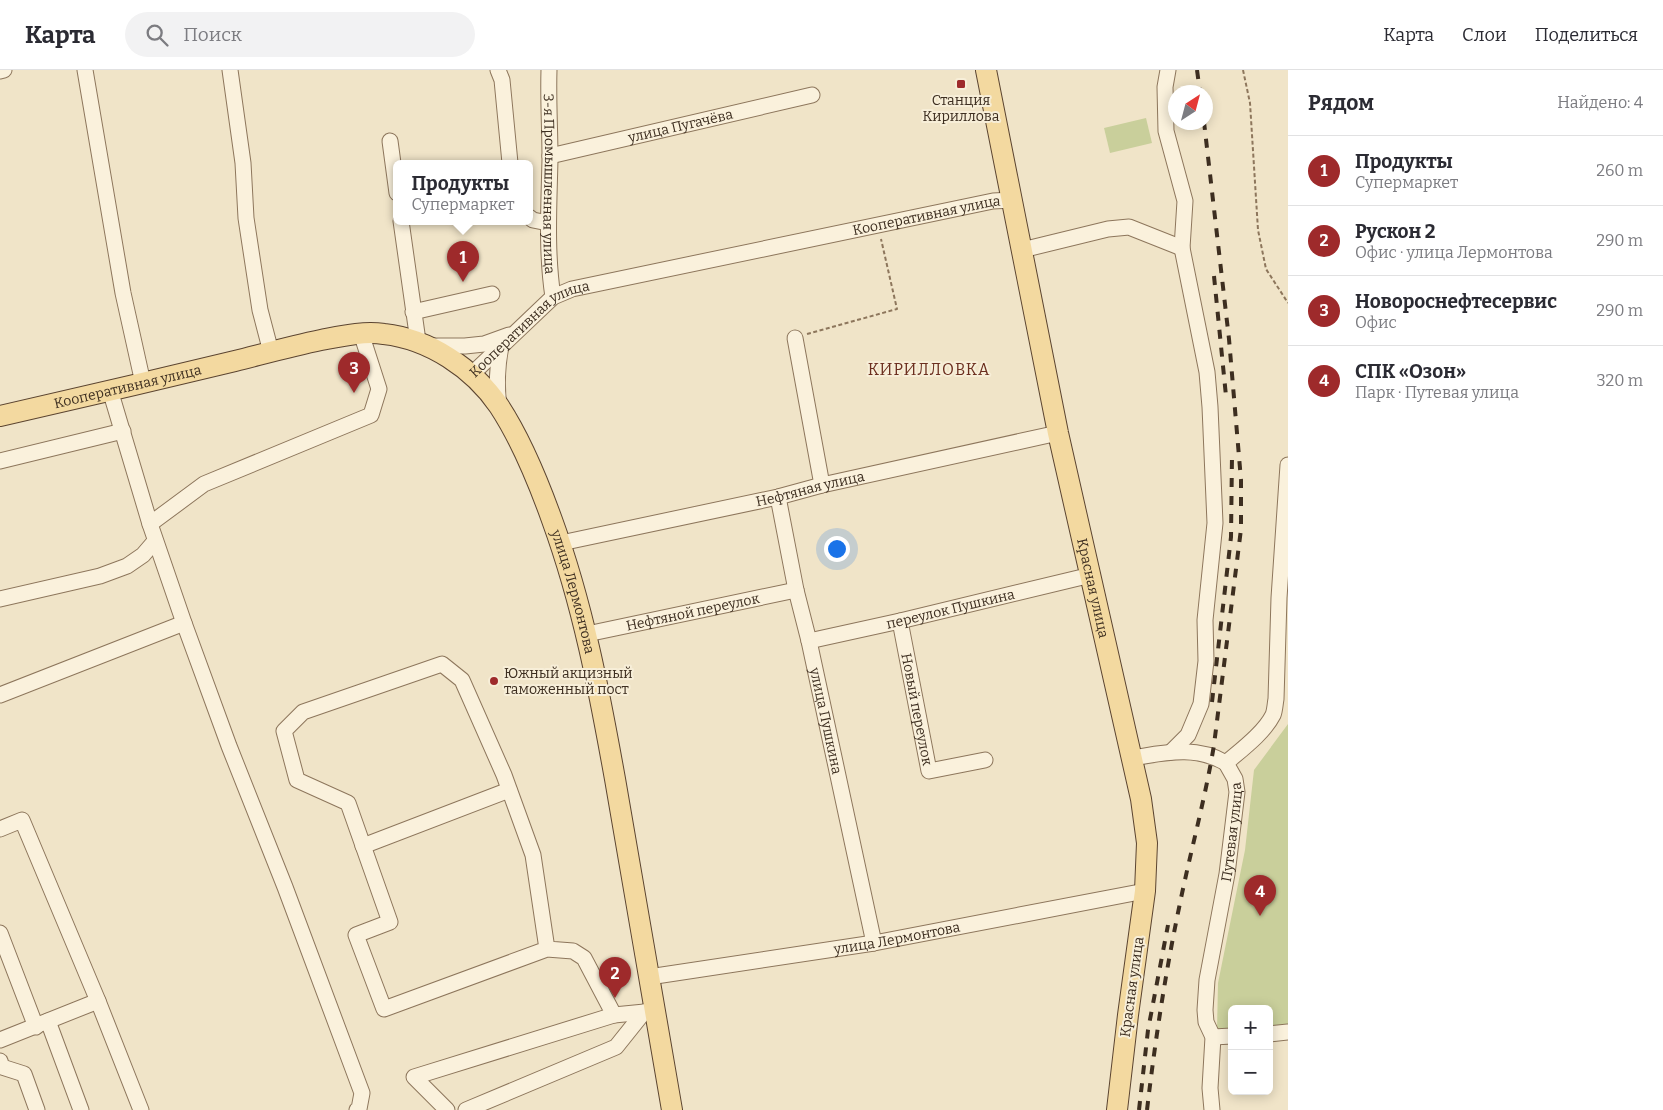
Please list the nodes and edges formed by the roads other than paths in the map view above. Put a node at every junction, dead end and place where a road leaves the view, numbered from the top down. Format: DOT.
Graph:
graph roads {
  1 [pos="4,70"];
  2 [pos="85,70"];
  3 [pos="230,70"];
  4 [pos="498,70"];
  5 [pos="549,70"];
  6 [pos="986,70"];
  7 [pos="1168,70"];
  8 [pos="0,71"];
  9 [pos="812,95"];
  10 [pos="390,141"];
  11 [pos="550,156"];
  12 [pos="510,160"];
  13 [pos="393,163"];
  14 [pos="1012,200"];
  15 [pos="533,220"];
  16 [pos="548,223"];
  17 [pos="402,225"];
  18 [pos="1182,248"];
  19 [pos="1022,250"];
  20 [pos="492,294"];
  21 [pos="553,297"];
  22 [pos="413,312"];
  23 [pos="515,332"];
  24 [pos="361,333"];
  25 [pos="795,338"];
  26 [pos="422,344"];
  27 [pos="501,346"];
  28 [pos="271,352"];
  29 [pos="472,375"];
  30 [pos="143,383"];
  31 [pos="110,390"];
  32 [pos="499,406"];
  33 [pos="0,416"];
  34 [pos="123,431"];
  35 [pos="1058,432"];
  36 [pos="0,461"];
  37 [pos="1288,465"];
  38 [pos="822,485"];
  39 [pos="778,497"];
  40 [pos="150,524"];
  41 [pos="155,541"];
  42 [pos="560,543"];
  43 [pos="1091,575"];
  44 [pos="796,590"];
  45 [pos="0,599"];
  46 [pos="900,622"];
  47 [pos="184,623"];
  48 [pos="588,634"];
  49 [pos="809,641"];
  50 [pos="0,694"];
  51 [pos="1171,752"];
  52 [pos="1132,758"];
  53 [pos="985,760"];
  54 [pos="1226,763"];
  55 [pos="510,790"];
  56 [pos="0,829"];
  57 [pos="363,846"];
  58 [pos="1145,891"];
  59 [pos="0,933"];
  60 [pos="874,943"];
  61 [pos="548,949"];
  62 [pos="649,977"];
  63 [pos="98,1001"];
  64 [pos="649,1012"];
  65 [pos="614,1015"];
  66 [pos="42,1024"];
  67 [pos="1288,1032"];
  68 [pos="1273,1034"];
  69 [pos="1228,1036"];
  70 [pos="1213,1037"];
  71 [pos="0,1040"];
  72 [pos="0,1061"];
  73 [pos="37,1110"];
  74 [pos="81,1110"];
  75 [pos="141,1110"];
  76 [pos="357,1110"];
  77 [pos="447,1110"];
  78 [pos="466,1110"];
  79 [pos="672,1110"];
  80 [pos="1117,1110"];
  81 [pos="1212,1110"];
  1 -- 8 [label="street"];
  2 -- 30 [label="street"];
  3 -- 28 [label="street"];
  4 -- 12 [label="street"];
  5 -- 11 [label="street, 3-я Промышленная улица"];
  6 -- 14 [label="main road, Красная улица"];
  7 -- 18 [label="street"];
  9 -- 11 [label="street, улица Пугачёва"];
  10 -- 13 [label="street"];
  11 -- 16 [label="street, 3-я Промышленная улица"];
  14 -- 19 [label="main road, Красная улица"];
  14 -- 21 [label="street, Кооперативная улица"];
  15 -- 16 [label="street"];
  16 -- 21 [label="street, 3-я Промышленная улица"];
  17 -- 22 [label="street"];
  18 -- 19 [label="street"];
  18 -- 51 [label="street"];
  19 -- 35 [label="main road, Красная улица"];
  20 -- 22 [label="street"];
  21 -- 23 [label="street, Кооперативная улица"];
  22 -- 26 [label="street"];
  23 -- 26 [label="street"];
  23 -- 27 [label="street, Кооперативная улица"];
  24 -- 26 [label="main road, Кооперативная улица"];
  24 -- 28 [label="main road, Кооперативная улица"];
  24 -- 40 [label="street"];
  25 -- 38 [label="street"];
  26 -- 29 [label="main road, Кооперативная улица"];
  27 -- 29 [label="street, Кооперативная улица"];
  27 -- 32 [label="street"];
  28 -- 30 [label="main road, Кооперативная улица"];
  29 -- 32 [label="main road, улица Лермонтова"];
  30 -- 31 [label="main road, Кооперативная улица"];
  31 -- 33 [label="main road, Кооперативная улица"];
  31 -- 34 [label="street"];
  32 -- 42 [label="main road, улица Лермонтова"];
  34 -- 36 [label="street"];
  34 -- 40 [label="street"];
  35 -- 38 [label="street, Нефтяная улица"];
  35 -- 43 [label="main road, Красная улица"];
  37 -- 54 [label="street, Путевая улица"];
  38 -- 39 [label="street, Нефтяная улица"];
  39 -- 42 [label="street, Нефтяная улица"];
  39 -- 44 [label="street, улица Пушкина"];
  40 -- 41 [label="street"];
  41 -- 45 [label="street"];
  41 -- 47 [label="street"];
  42 -- 48 [label="main road, улица Лермонтова"];
  43 -- 46 [label="street, переулок Пушкина"];
  43 -- 52 [label="main road, Красная улица"];
  44 -- 48 [label="street, Нефтяной переулок"];
  44 -- 49 [label="street, улица Пушкина"];
  46 -- 49 [label="street, переулок Пушкина"];
  46 -- 53 [label="street, Новый переулок"];
  47 -- 50 [label="street"];
  47 -- 76 [label="street"];
  48 -- 62 [label="main road, улица Лермонтова"];
  49 -- 60 [label="street, улица Пушкина"];
  51 -- 52 [label="street"];
  51 -- 54 [label="street"];
  52 -- 58 [label="main road, Красная улица"];
  54 -- 70 [label="street, Путевая улица"];
  55 -- 57 [label="street"];
  55 -- 57 [label="street"];
  55 -- 61 [label="street"];
  56 -- 63 [label="street"];
  57 -- 61 [label="street"];
  58 -- 60 [label="street, улица Лермонтова"];
  58 -- 80 [label="main road, Красная улица"];
  59 -- 66 [label="street"];
  60 -- 62 [label="street, улица Лермонтова"];
  61 -- 65 [label="street"];
  62 -- 64 [label="main road, улица Лермонтова"];
  63 -- 66 [label="street"];
  63 -- 75 [label="street"];
  64 -- 65 [label="street"];
  64 -- 78 [label="street"];
  64 -- 79 [label="main road, улица Лермонтова"];
  65 -- 77 [label="street"];
  66 -- 71 [label="street"];
  66 -- 74 [label="street"];
  67 -- 68 [label="street"];
  69 -- 70 [label="street"];
  70 -- 81 [label="street, Путевая улица"];
  72 -- 73 [label="street"];
}
